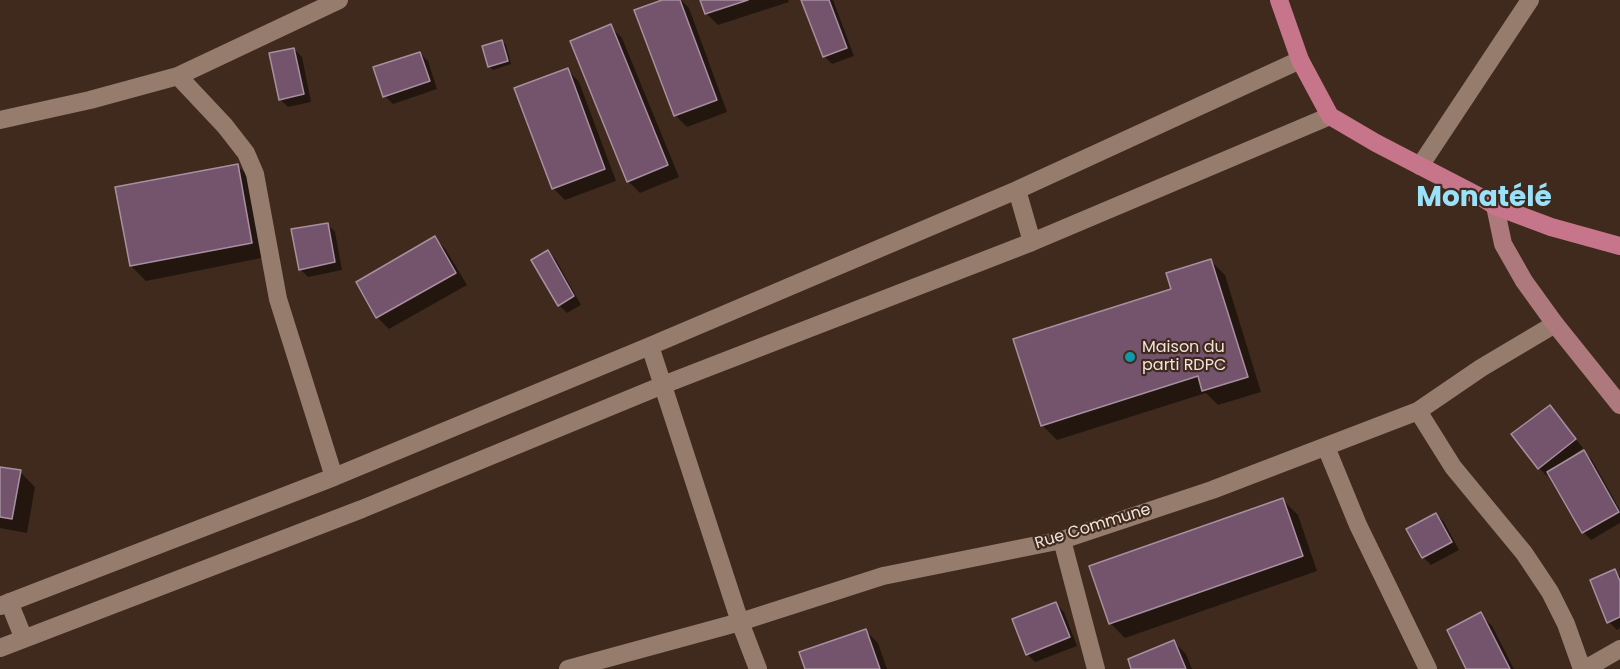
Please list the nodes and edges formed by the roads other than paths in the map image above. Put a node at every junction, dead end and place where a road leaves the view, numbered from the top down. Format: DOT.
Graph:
graph roads {
  1 [pos="339,0"];
  2 [pos="1279,0"];
  3 [pos="1530,0"];
  4 [pos="1300,60"];
  5 [pos="178,76"];
  6 [pos="1330,116"];
  7 [pos="0,120"];
  8 [pos="1420,166"];
  9 [pos="1017,190"];
  10 [pos="1489,202"];
  11 [pos="1032,242"];
  12 [pos="1620,246"];
  13 [pos="1555,324"];
  14 [pos="650,346"];
  15 [pos="663,385"];
  16 [pos="1620,405"];
  17 [pos="1418,411"];
  18 [pos="1326,447"];
  19 [pos="334,477"];
  20 [pos="1062,540"];
  21 [pos="5,604"];
  22 [pos="740,622"];
  23 [pos="24,639"];
  24 [pos="0,648"];
  25 [pos="1620,649"];
  26 [pos="568,669"];
  27 [pos="758,669"];
  28 [pos="1096,669"];
  29 [pos="1428,669"];
  30 [pos="1583,669"];
  1 -- 5 [label="street"];
  2 -- 4 [label="main road"];
  3 -- 8 [label="street"];
  4 -- 6 [label="main road"];
  4 -- 9 [label="street"];
  5 -- 7 [label="street"];
  5 -- 19 [label="street"];
  6 -- 8 [label="main road"];
  6 -- 11 [label="street"];
  8 -- 10 [label="main road"];
  9 -- 11 [label="street"];
  9 -- 14 [label="street"];
  10 -- 12 [label="main road"];
  10 -- 13 [label="main road"];
  11 -- 15 [label="street"];
  13 -- 16 [label="main road"];
  13 -- 17 [label="street, Rue Commune"];
  14 -- 15 [label="street"];
  14 -- 19 [label="street"];
  15 -- 22 [label="street"];
  15 -- 23 [label="street"];
  17 -- 18 [label="street, Rue Commune"];
  17 -- 30 [label="street"];
  18 -- 20 [label="street, Rue Commune"];
  18 -- 29 [label="street"];
  19 -- 21 [label="street"];
  20 -- 22 [label="street, Rue Commune"];
  20 -- 28 [label="street"];
  21 -- 23 [label="street"];
  22 -- 26 [label="street, Rue Commune"];
  22 -- 27 [label="street"];
  23 -- 24 [label="street"];
  25 -- 30 [label="street"];
}
